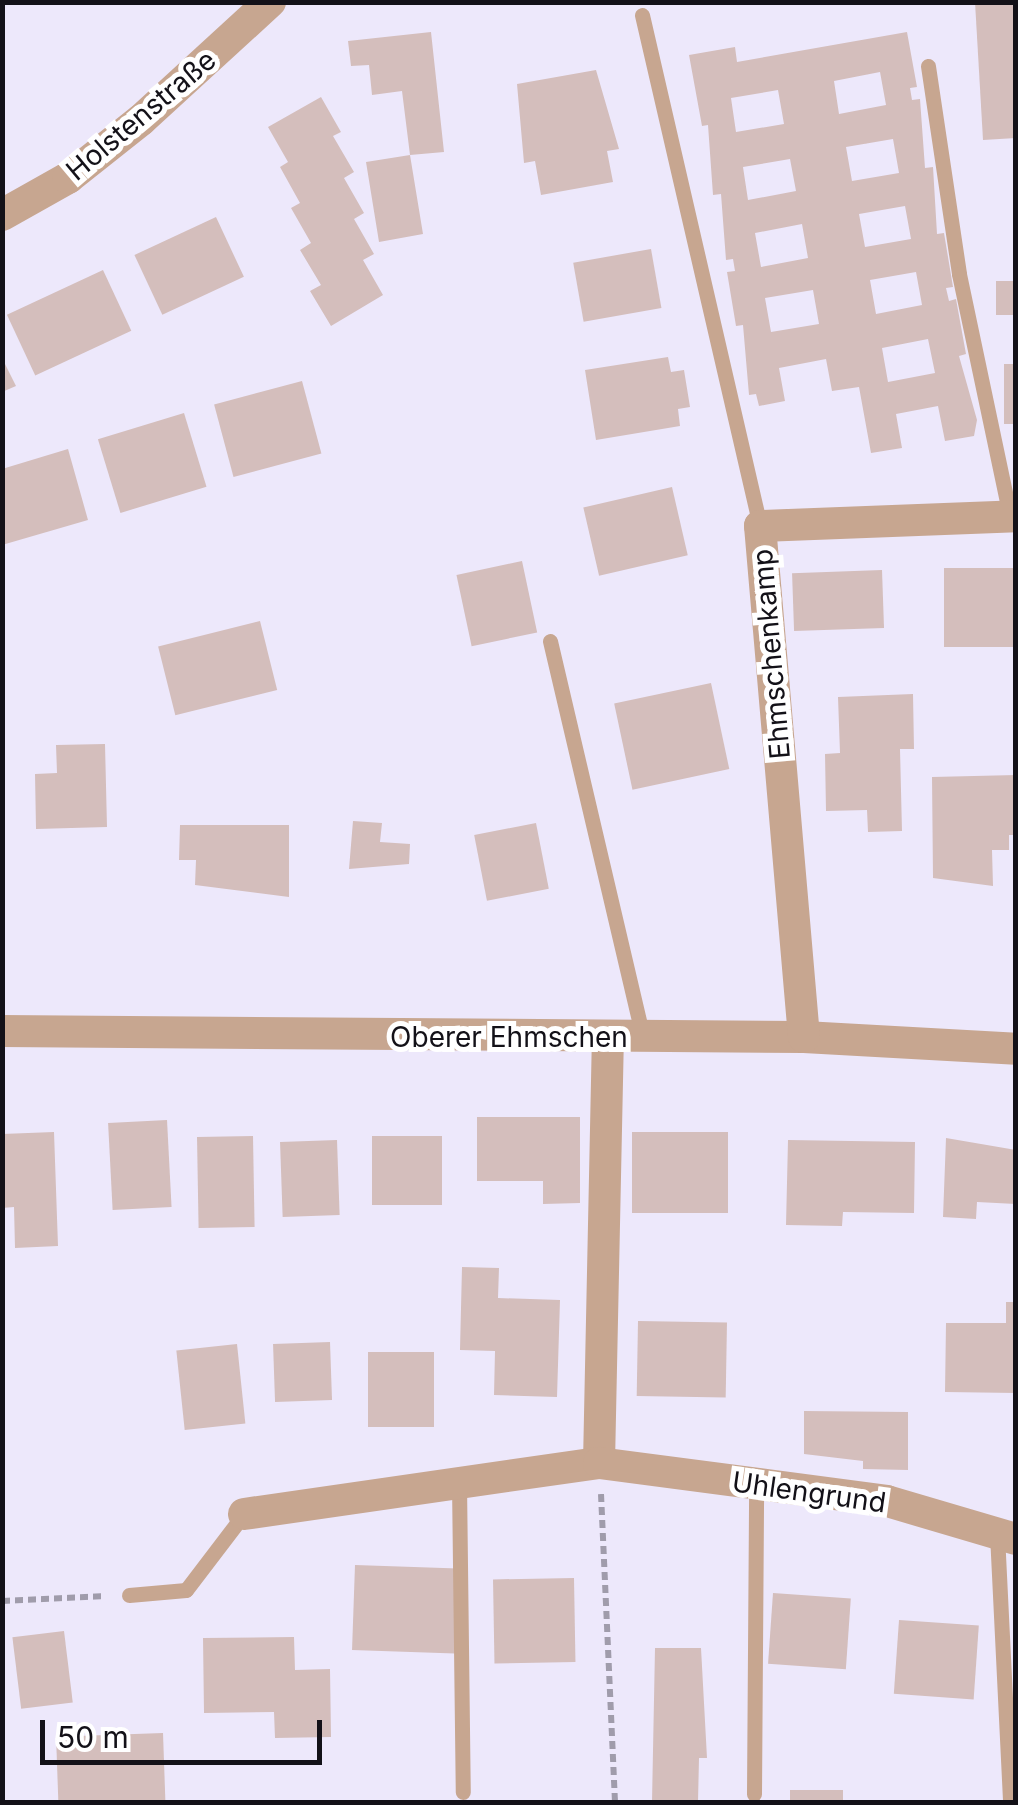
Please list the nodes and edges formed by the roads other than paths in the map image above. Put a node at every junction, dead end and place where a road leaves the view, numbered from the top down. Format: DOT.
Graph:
graph roads {
  1 [pos="270,2"];
  2 [pos="642,15"];
  3 [pos="928,66"];
  4 [pos="2,215"];
  5 [pos="1013,516"];
  6 [pos="760,526"];
  7 [pos="550,641"];
  8 [pos="2,1032"];
  9 [pos="643,1037"];
  10 [pos="804,1037"];
  11 [pos="608,1038"];
  12 [pos="1016,1050"];
  13 [pos="599,1463"];
  14 [pos="459,1482"];
  15 [pos="756,1483"];
  16 [pos="244,1514"];
  17 [pos="1006,1537"];
  18 [pos="128,1594"];
  19 [pos="463,1792"];
  20 [pos="754,1794"];
  21 [pos="1010,1802"];
  1 -- 4 [label="street, Holstenstraße"];
  2 -- 6 [label="lane"];
  3 -- 5 [label="lane"];
  5 -- 6 [label="street, Ehmschenkamp"];
  6 -- 10 [label="street, Ehmschenkamp"];
  7 -- 9 [label="lane"];
  8 -- 11 [label="street, Oberer Ehmschen"];
  9 -- 10 [label="street, Oberer Ehmschen"];
  9 -- 11 [label="street, Oberer Ehmschen"];
  10 -- 12 [label="street, Oberer Ehmschen"];
  11 -- 13 [label="street"];
  13 -- 14 [label="street, Uhlengrund"];
  13 -- 15 [label="street, Uhlengrund"];
  14 -- 16 [label="street, Uhlengrund"];
  14 -- 19 [label="lane"];
  15 -- 17 [label="street, Uhlengrund"];
  15 -- 20 [label="lane"];
  16 -- 18 [label="lane"];
  17 -- 21 [label="lane"];
}
